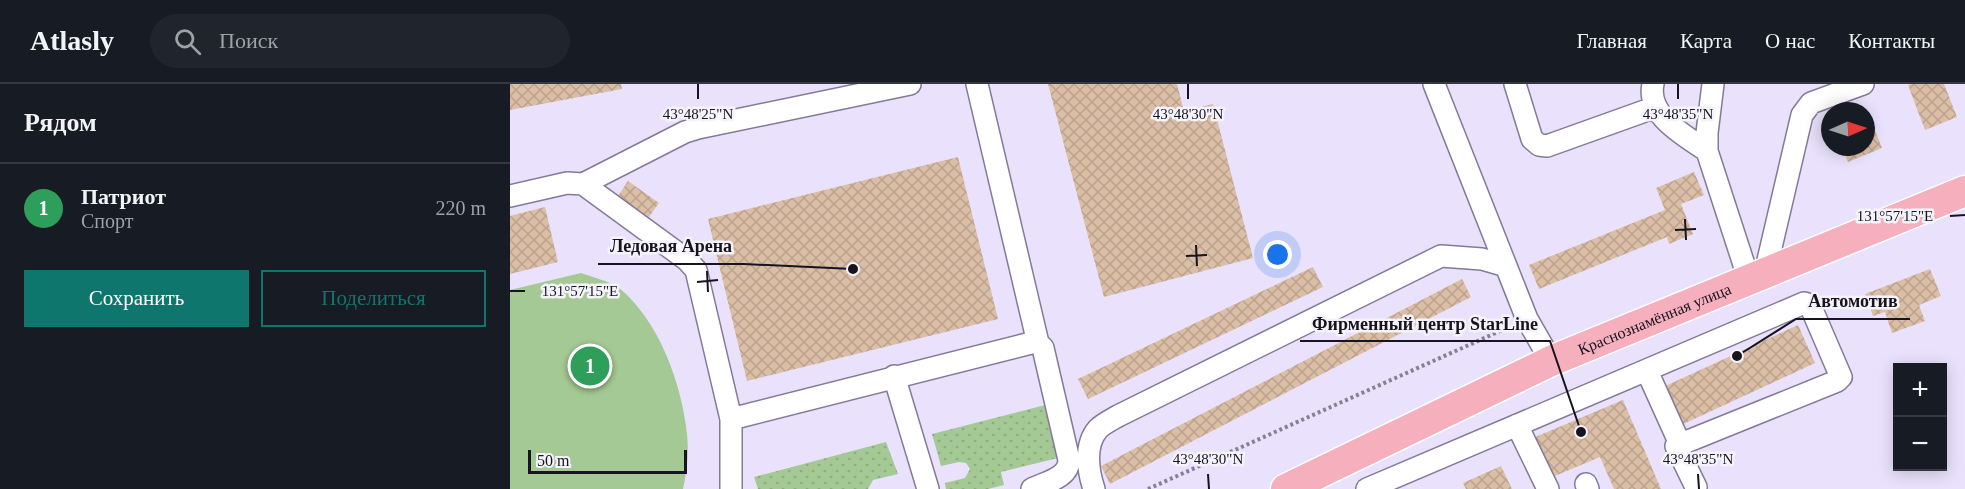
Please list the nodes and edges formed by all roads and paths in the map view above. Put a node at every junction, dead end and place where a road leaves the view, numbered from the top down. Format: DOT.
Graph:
graph roads {
  1 [pos="910,84"];
  2 [pos="977,84"];
  3 [pos="1434,84"];
  4 [pos="1515,84"];
  5 [pos="1653,84"];
  6 [pos="1713,84"];
  7 [pos="1863,84"];
  8 [pos="1656,107"];
  9 [pos="1707,151"];
  10 [pos="583,184"];
  11 [pos="1965,191"];
  12 [pos="510,196"];
  13 [pos="1506,266"];
  14 [pos="1757,277"];
  15 [pos="1527,319"];
  16 [pos="1038,343"];
  17 [pos="1551,361"];
  18 [pos="1647,371"];
  19 [pos="894,376"];
  20 [pos="731,419"];
  21 [pos="1517,425"];
  22 [pos="1680,444"];
  23 [pos="1394,484"];
  24 [pos="1696,487"];
  25 [pos="731,489"];
  26 [pos="928,489"];
  27 [pos="1032,489"];
  28 [pos="1095,489"];
  29 [pos="1148,489"];
  30 [pos="1286,489"];
  31 [pos="1367,489"];
  32 [pos="1548,489"];
  1 -- 10 [label="lane"];
  2 -- 16 [label="lane"];
  3 -- 13 [label="lane"];
  4 -- 8 [label="lane"];
  5 -- 8 [label="lane"];
  6 -- 9 [label="lane"];
  7 -- 14 [label="lane"];
  8 -- 9 [label="lane"];
  9 -- 14 [label="lane"];
  10 -- 12 [label="lane"];
  10 -- 20 [label="lane"];
  11 -- 14 [label="highway, Краснознамённая улица"];
  13 -- 15 [label="lane"];
  13 -- 28 [label="lane"];
  14 -- 17 [label="highway, Краснознамённая улица"];
  15 -- 17 [label="lane"];
  15 -- 29 [label="path"];
  16 -- 19 [label="lane"];
  16 -- 27 [label="lane"];
  17 -- 30 [label="highway, Краснознамённая улица"];
  18 -- 21 [label="lane"];
  18 -- 22 [label="lane"];
  18 -- 22 [label="lane"];
  19 -- 20 [label="lane"];
  19 -- 26 [label="lane"];
  20 -- 25 [label="lane"];
  21 -- 23 [label="lane"];
  21 -- 32 [label="lane"];
  22 -- 24 [label="lane"];
  23 -- 31 [label="lane"];
}
